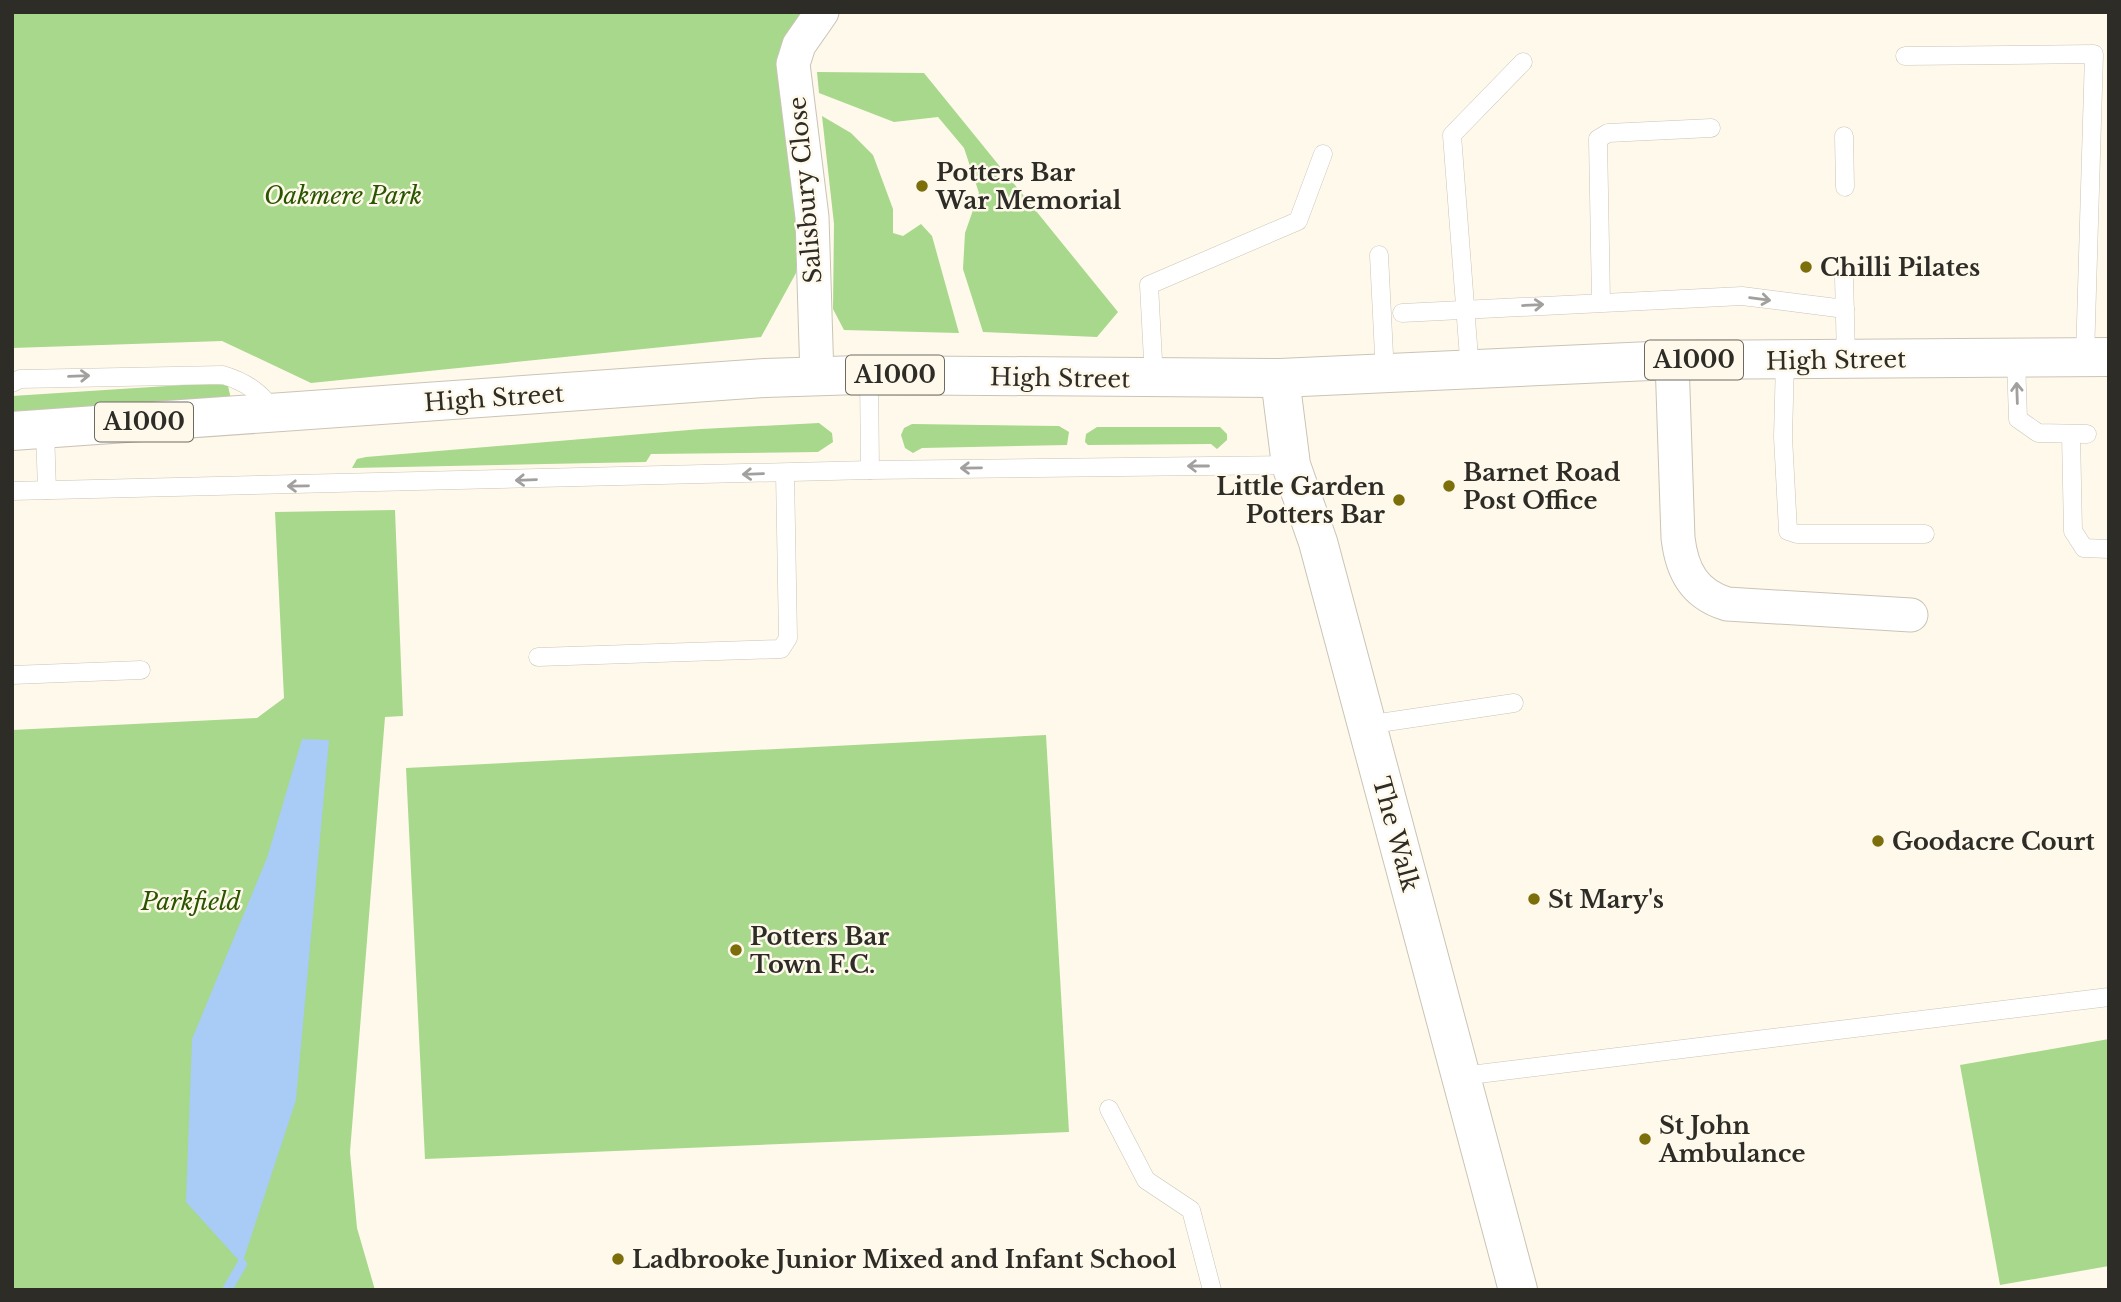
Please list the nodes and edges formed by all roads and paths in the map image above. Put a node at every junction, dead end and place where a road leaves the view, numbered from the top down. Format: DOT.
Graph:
graph roads {
  1 [pos="822,12"];
  2 [pos="1905,55"];
  3 [pos="1523,62"];
  4 [pos="1711,128"];
  5 [pos="1844,136"];
  6 [pos="1324,154"];
  7 [pos="1845,187"];
  8 [pos="1379,255"];
  9 [pos="1844,276"];
  10 [pos="1601,302"];
  11 [pos="1465,309"];
  12 [pos="1845,309"];
  13 [pos="1402,313"];
  14 [pos="2097,357"];
  15 [pos="1846,359"];
  16 [pos="2016,359"];
  17 [pos="1672,360"];
  18 [pos="1785,360"];
  19 [pos="1469,370"];
  20 [pos="869,375"];
  21 [pos="1385,375"];
  22 [pos="817,377"];
  23 [pos="1280,378"];
  24 [pos="1154,379"];
  25 [pos="12,383"];
  26 [pos="276,413"];
  27 [pos="29,430"];
  28 [pos="1291,466"];
  29 [pos="870,470"];
  30 [pos="785,473"];
  31 [pos="47,490"];
  32 [pos="12,491"];
  33 [pos="1925,534"];
  34 [pos="2109,549"];
  35 [pos="1911,615"];
  36 [pos="538,657"];
  37 [pos="141,670"];
  38 [pos="12,675"];
  39 [pos="1514,703"];
  40 [pos="1366,725"];
  41 [pos="2109,997"];
  42 [pos="1462,1076"];
  43 [pos="1110,1109"];
  44 [pos="1212,1290"];
  45 [pos="1518,1290"];
  1 -- 22 [label="street, Salisbury Close"];
  2 -- 14 [label="lane"];
  3 -- 11 [label="lane"];
  4 -- 10 [label="lane"];
  5 -- 7 [label="lane"];
  6 -- 24 [label="lane"];
  8 -- 21 [label="lane"];
  9 -- 12 [label="lane"];
  11 -- 10 [label="lane, one-way"];
  10 -- 12 [label="lane, one-way"];
  11 -- 13 [label="lane"];
  11 -- 19 [label="lane"];
  12 -- 15 [label="lane"];
  14 -- 16 [label="main road, High Street / A1000"];
  15 -- 16 [label="main road, High Street / A1000"];
  15 -- 18 [label="main road, High Street / A1000"];
  34 -- 16 [label="lane, one-way"];
  17 -- 18 [label="main road, High Street / A1000"];
  17 -- 19 [label="main road, High Street / A1000"];
  17 -- 35 [label="street"];
  18 -- 33 [label="lane"];
  19 -- 21 [label="main road, High Street / A1000"];
  20 -- 22 [label="main road, High Street / A1000"];
  20 -- 24 [label="main road, High Street / A1000"];
  20 -- 29 [label="lane"];
  21 -- 23 [label="main road, High Street / A1000"];
  22 -- 26 [label="main road, High Street / A1000"];
  23 -- 24 [label="main road, High Street / A1000"];
  23 -- 28 [label="main road, The Walk"];
  25 -- 26 [label="lane, one-way"];
  26 -- 27 [label="main road, High Street / A1000"];
  27 -- 31 [label="lane"];
  28 -- 29 [label="lane, one-way"];
  28 -- 40 [label="main road, The Walk"];
  29 -- 30 [label="lane"];
  30 -- 31 [label="lane, one-way"];
  30 -- 36 [label="lane"];
  31 -- 32 [label="lane"];
  37 -- 38 [label="lane"];
  39 -- 40 [label="lane"];
  40 -- 42 [label="main road, The Walk"];
  41 -- 42 [label="lane"];
  42 -- 45 [label="main road, The Walk"];
  43 -- 44 [label="lane"];
}
